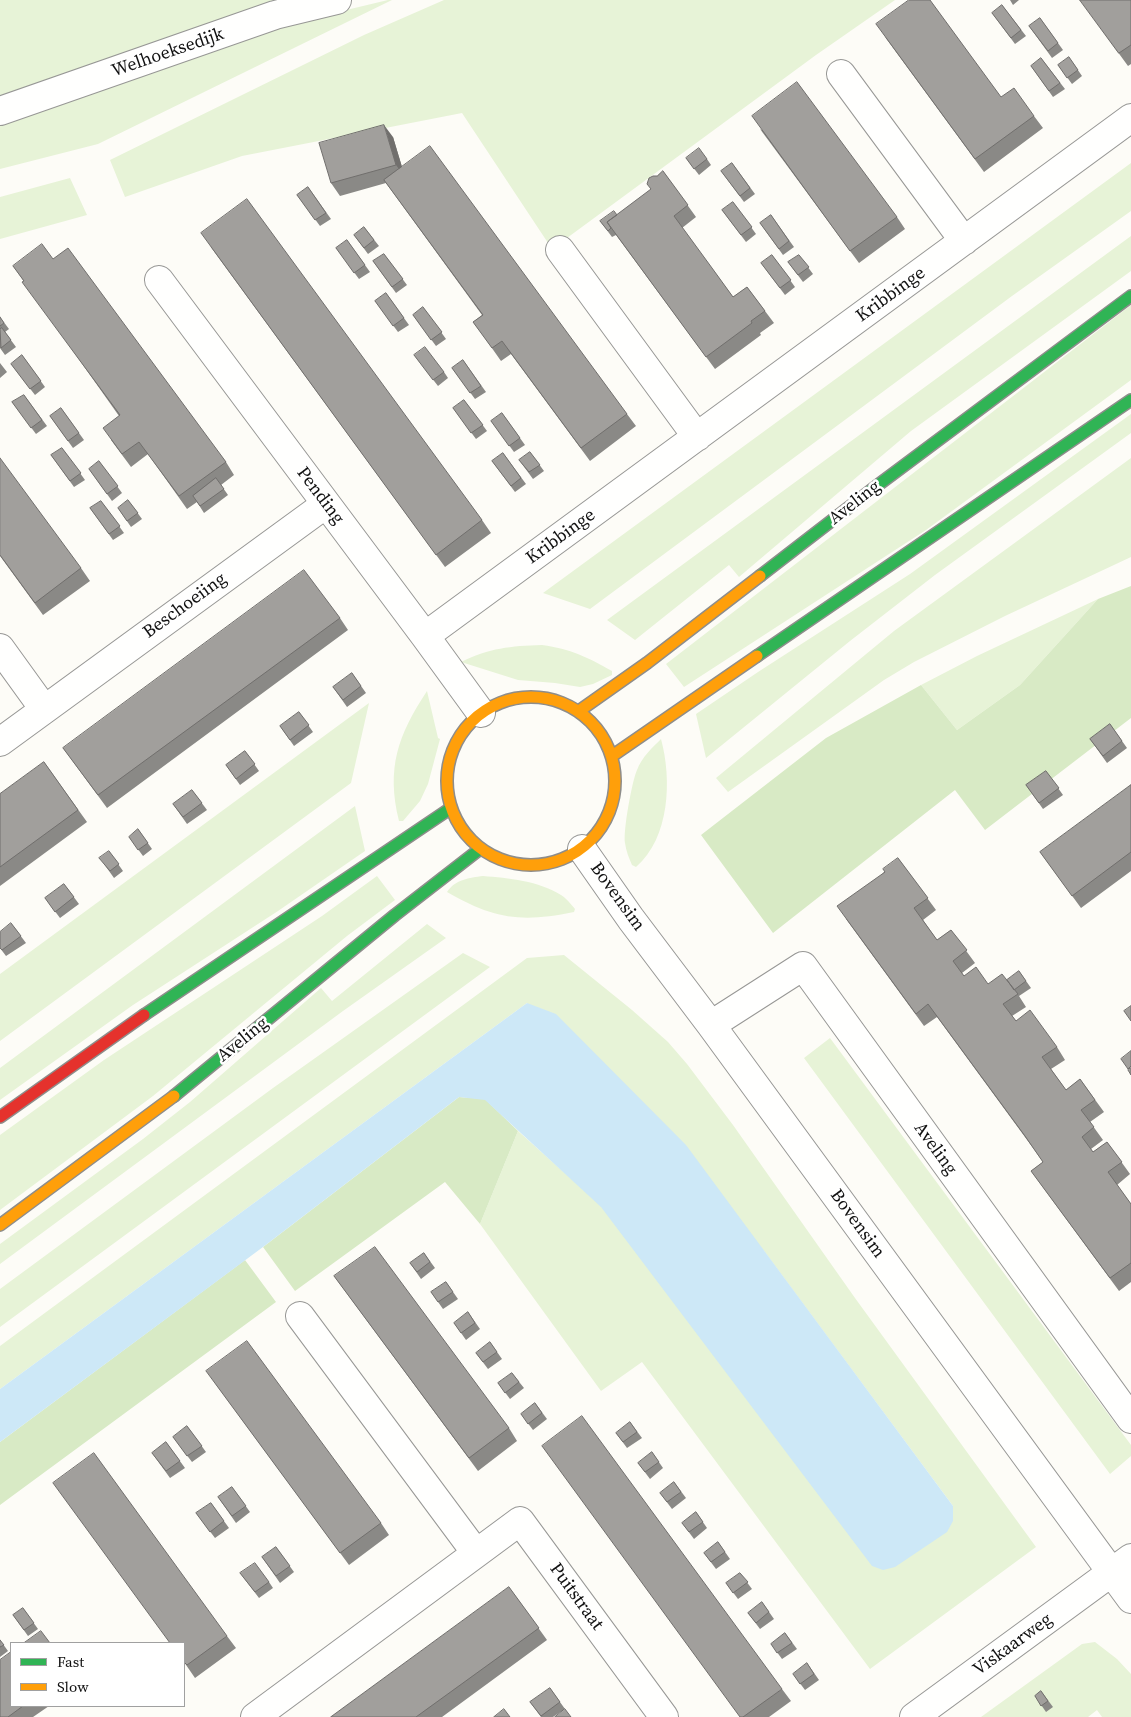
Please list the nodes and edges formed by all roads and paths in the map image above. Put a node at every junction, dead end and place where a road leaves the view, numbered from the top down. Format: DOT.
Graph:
graph roads {
  1 [pos="337,0"];
  2 [pos="841,74"];
  3 [pos="0,111"];
  4 [pos="1131,118"];
  5 [pos="964,241"];
  6 [pos="560,250"];
  7 [pos="159,280"];
  8 [pos="1131,296"];
  9 [pos="1131,400"];
  10 [pos="697,437"];
  11 [pos="326,504"];
  12 [pos="425,636"];
  13 [pos="0,648"];
  14 [pos="44,709"];
  15 [pos="579,711"];
  16 [pos="480,713"];
  17 [pos="0,742"];
  18 [pos="612,756"];
  19 [pos="451,808"];
  20 [pos="480,849"];
  21 [pos="582,849"];
  22 [pos="711,1025"];
  23 [pos="0,1117"];
  24 [pos="0,1225"];
  25 [pos="300,1316"];
  26 [pos="1131,1419"];
  27 [pos="476,1553"];
  28 [pos="1121,1565"];
  29 [pos="1131,1599"];
  30 [pos="255,1717"];
  31 [pos="664,1717"];
  32 [pos="914,1717"];
  1 -- 3 [label="street, Welhoeksedijk"];
  2 -- 5 [label="street"];
  4 -- 5 [label="street, Kribbinge"];
  5 -- 10 [label="street, Kribbinge"];
  6 -- 10 [label="street"];
  7 -- 11 [label="street, Pending"];
  8 -- 15 [label="main road, Aveling"];
  9 -- 18 [label="main road"];
  10 -- 12 [label="street, Kribbinge"];
  11 -- 12 [label="street, Pending"];
  11 -- 14 [label="street, Beschoeiing"];
  12 -- 16 [label="street, Pending"];
  13 -- 14 [label="street"];
  14 -- 17 [label="street, Beschoeiing"];
  15 -- 16 [label="main road"];
  15 -- 18 [label="main road"];
  16 -- 19 [label="main road"];
  18 -- 21 [label="main road"];
  19 -- 20 [label="main road"];
  19 -- 23 [label="main road"];
  20 -- 21 [label="main road"];
  20 -- 24 [label="main road, Aveling"];
  21 -- 22 [label="street, Bovensim"];
  22 -- 26 [label="street, Aveling"];
  22 -- 28 [label="street, Bovensim"];
  25 -- 27 [label="street"];
  27 -- 30 [label="street, Puitstraat"];
  27 -- 31 [label="street, Puitstraat"];
  28 -- 29 [label="street, Bovensim"];
  28 -- 32 [label="street, Viskaarweg"];
}
